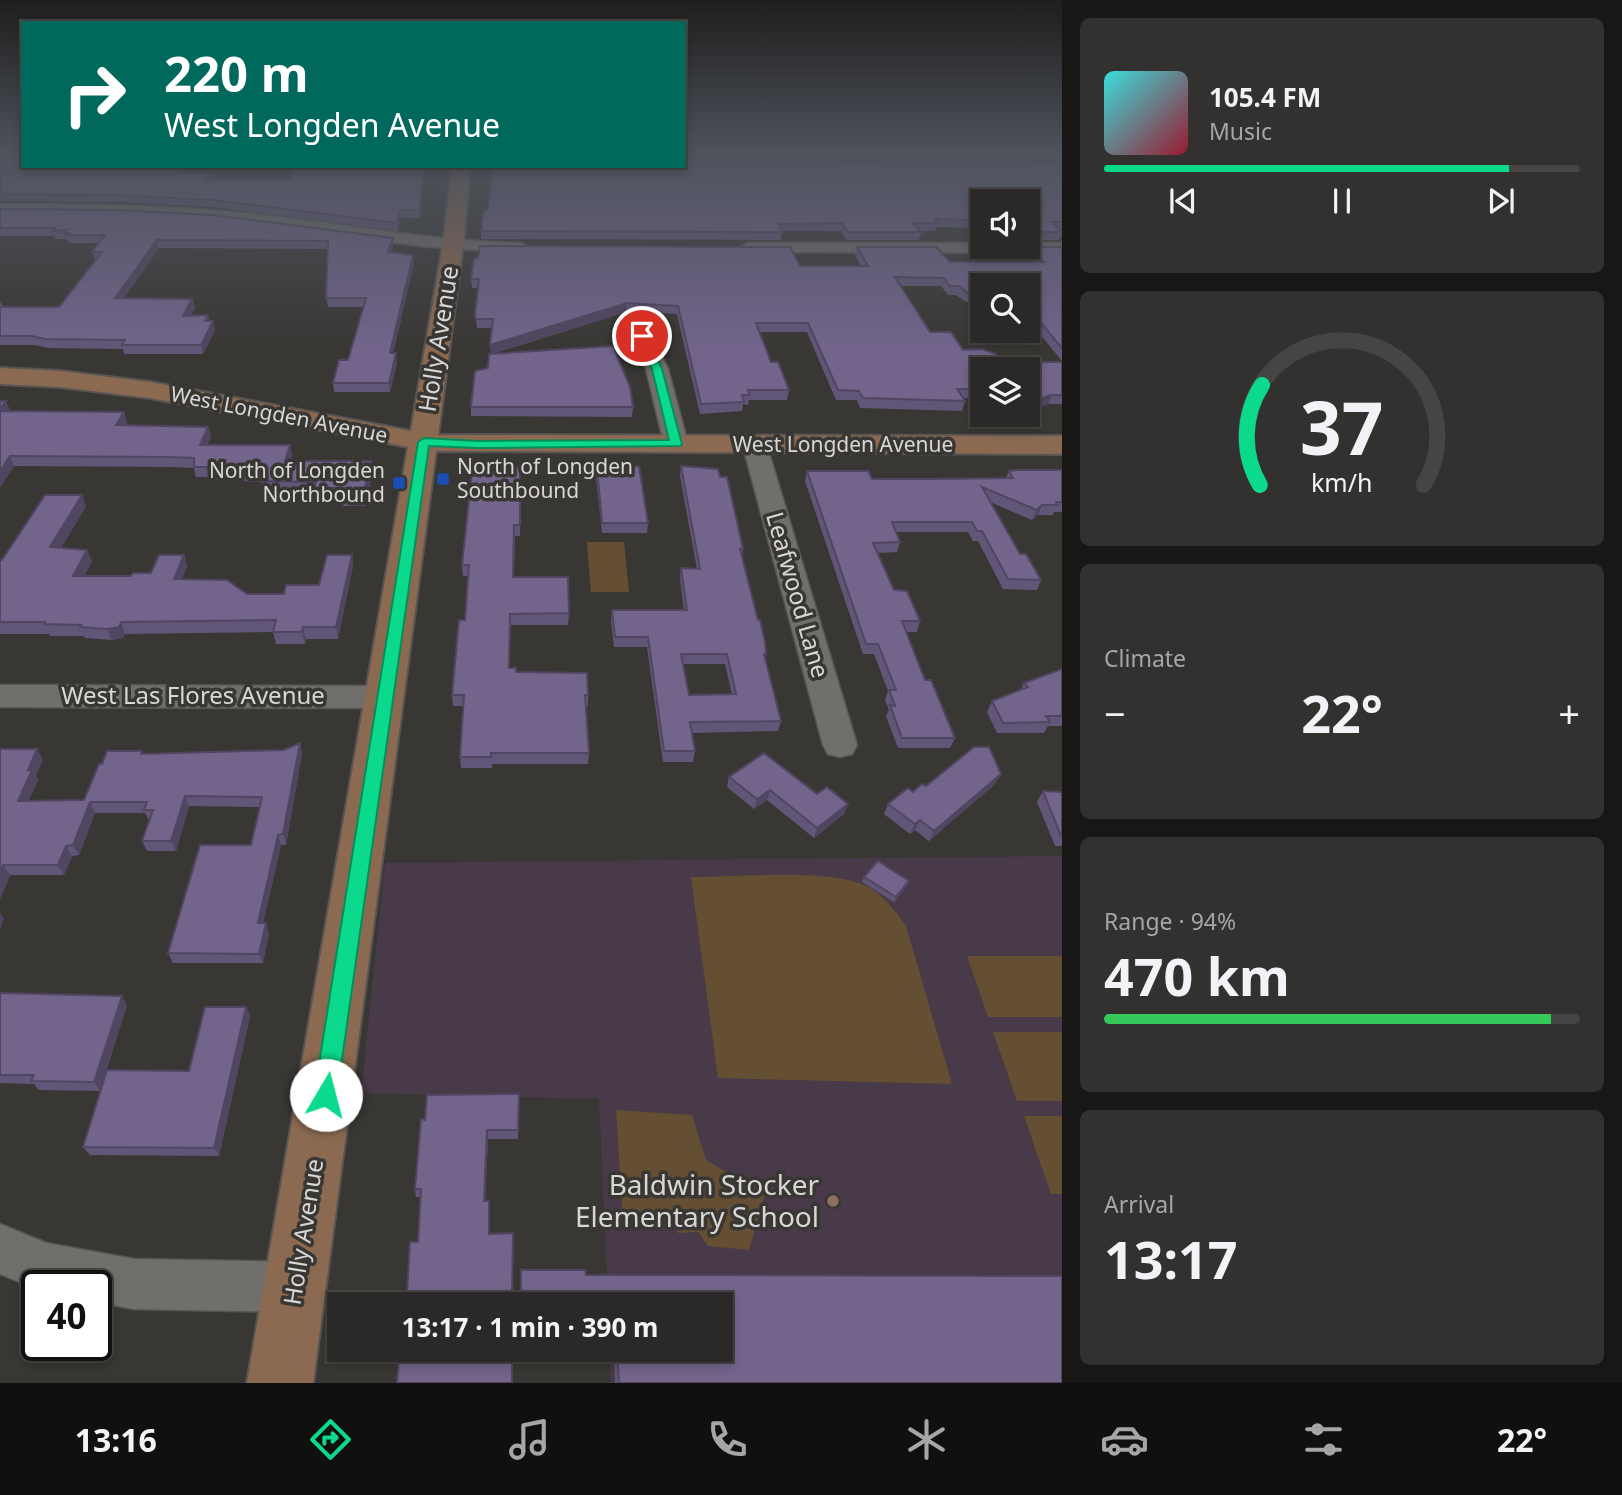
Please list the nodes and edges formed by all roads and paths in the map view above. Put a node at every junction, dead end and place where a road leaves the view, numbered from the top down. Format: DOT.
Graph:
graph roads {
  1 [pos="261,220"];
  2 [pos="455,220"];
  3 [pos="452,247"];
  4 [pos="532,248"];
  5 [pos="734,248"];
  6 [pos="1062,248"];
  7 [pos="642,336"];
  8 [pos="0,376"];
  9 [pos="424,442"];
  10 [pos="676,444"];
  11 [pos="1062,445"];
  12 [pos="755,446"];
  13 [pos="0,696"];
  14 [pos="386,697"];
  15 [pos="840,745"];
  16 [pos="0,1249"];
  17 [pos="294,1287"];
  18 [pos="280,1383"];
  1 -- 3 [label="street"];
  2 -- 3 [label="street, Holly Avenue"];
  3 -- 4 [label="street"];
  3 -- 9 [label="street, Holly Avenue"];
  5 -- 6 [label="street"];
  7 -- 10 [label="street"];
  8 -- 9 [label="street, West Longden Avenue"];
  9 -- 10 [label="street, West Longden Avenue"];
  9 -- 14 [label="street, Holly Avenue"];
  10 -- 12 [label="street, West Longden Avenue"];
  11 -- 12 [label="street, West Longden Avenue"];
  12 -- 15 [label="street, Leafwood Lane"];
  13 -- 14 [label="street, West Las Flores Avenue"];
  14 -- 17 [label="street, Holly Avenue"];
  16 -- 17 [label="street"];
  17 -- 18 [label="street, Holly Avenue"];
}
